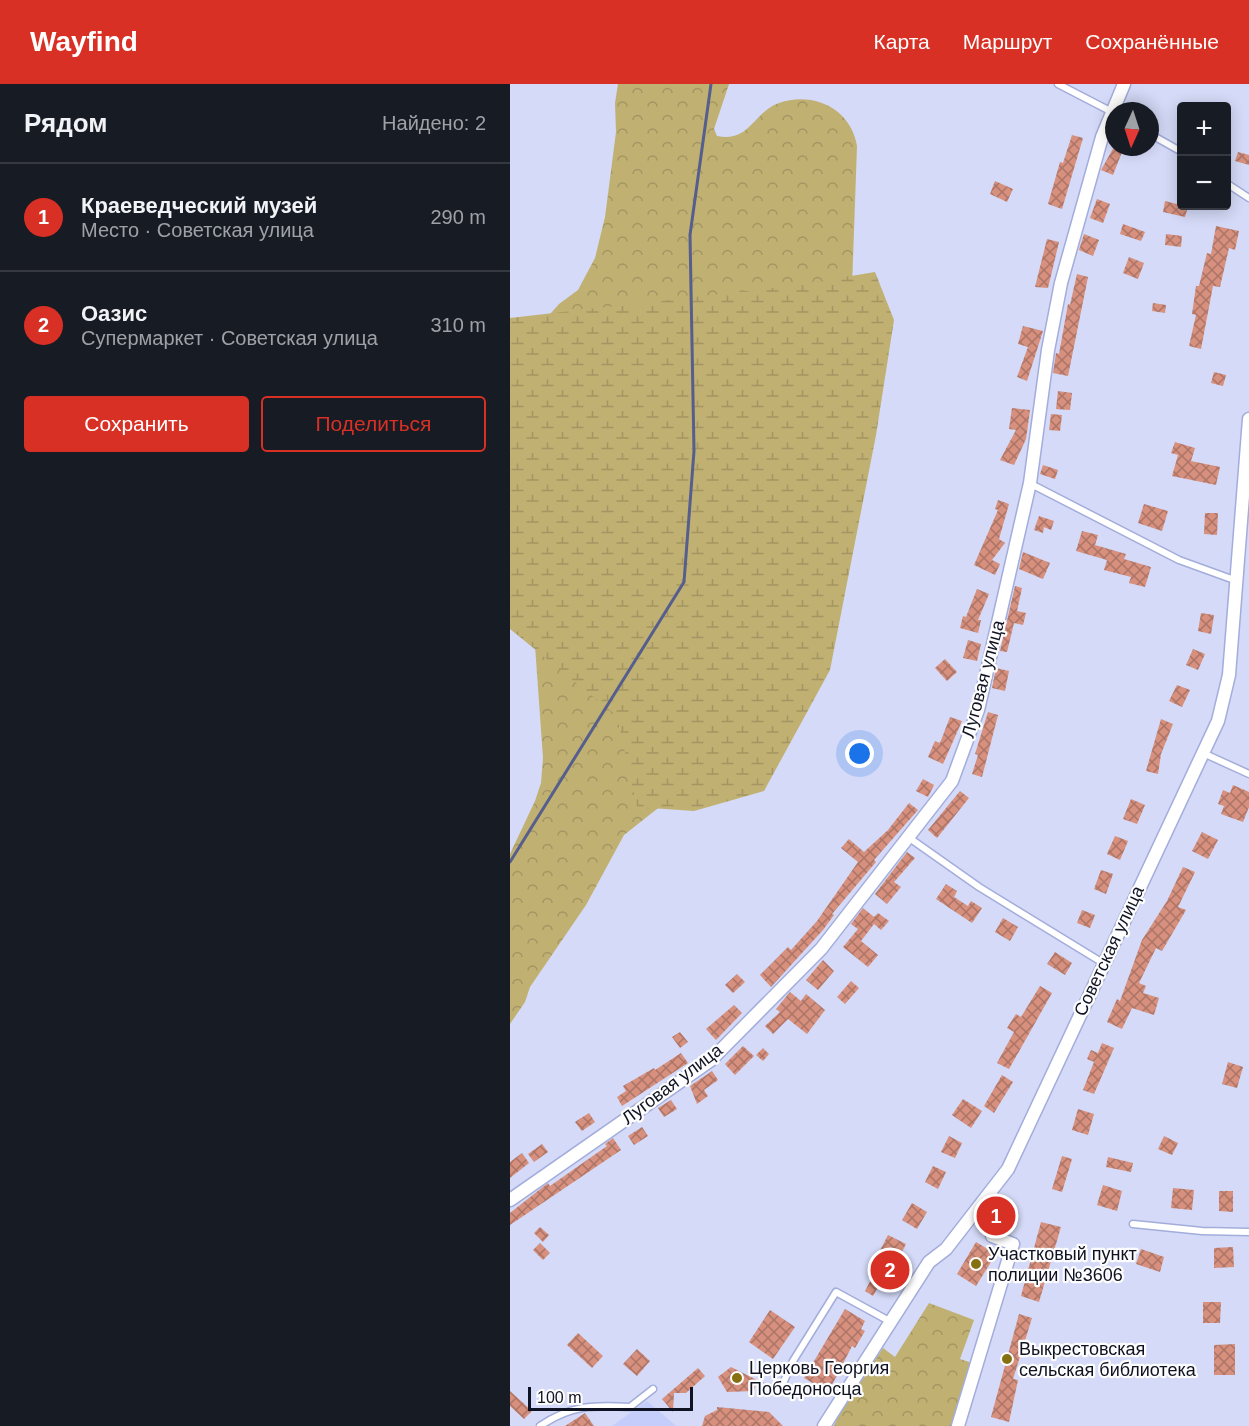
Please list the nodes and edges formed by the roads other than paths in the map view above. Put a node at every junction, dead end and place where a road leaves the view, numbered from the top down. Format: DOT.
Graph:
graph roads {
  1 [pos="1059,84"];
  2 [pos="1124,84"];
  3 [pos="1117,102"];
  4 [pos="1105,109"];
  5 [pos="1105,130"];
  6 [pos="1159,139"];
  7 [pos="1177,150"];
  8 [pos="1231,186"];
  9 [pos="1249,198"];
  10 [pos="1249,419"];
  11 [pos="1248,435"];
  12 [pos="1030,483"];
  13 [pos="1237,581"];
  14 [pos="1203,753"];
  15 [pos="1249,774"];
  16 [pos="908,837"];
  17 [pos="1103,963"];
  18 [pos="510,1200"];
  19 [pos="1133,1224"];
  20 [pos="1249,1232"];
  21 [pos="992,1236"];
  22 [pos="891,1322"];
  23 [pos="763,1387"];
  24 [pos="653,1389"];
  25 [pos="540,1426"];
  26 [pos="824,1426"];
  27 [pos="958,1426"];
  1 -- 4 [label="lane"];
  2 -- 3 [label="street, Луговая улица"];
  5 -- 12 [label="street, Луговая улица"];
  6 -- 7 [label="lane"];
  8 -- 9 [label="lane"];
  10 -- 11 [label="street, Советская улица"];
  11 -- 13 [label="street, Советская улица"];
  12 -- 13 [label="lane"];
  12 -- 16 [label="street, Луговая улица"];
  13 -- 14 [label="street, Советская улица"];
  14 -- 15 [label="lane"];
  14 -- 17 [label="street, Советская улица"];
  16 -- 17 [label="lane"];
  16 -- 18 [label="street, Луговая улица"];
  17 -- 22 [label="street, Советская улица"];
  19 -- 20 [label="lane"];
  21 -- 27 [label="street"];
  22 -- 23 [label="lane"];
  22 -- 26 [label="street, Советская улица"];
  24 -- 25 [label="lane"];
}
